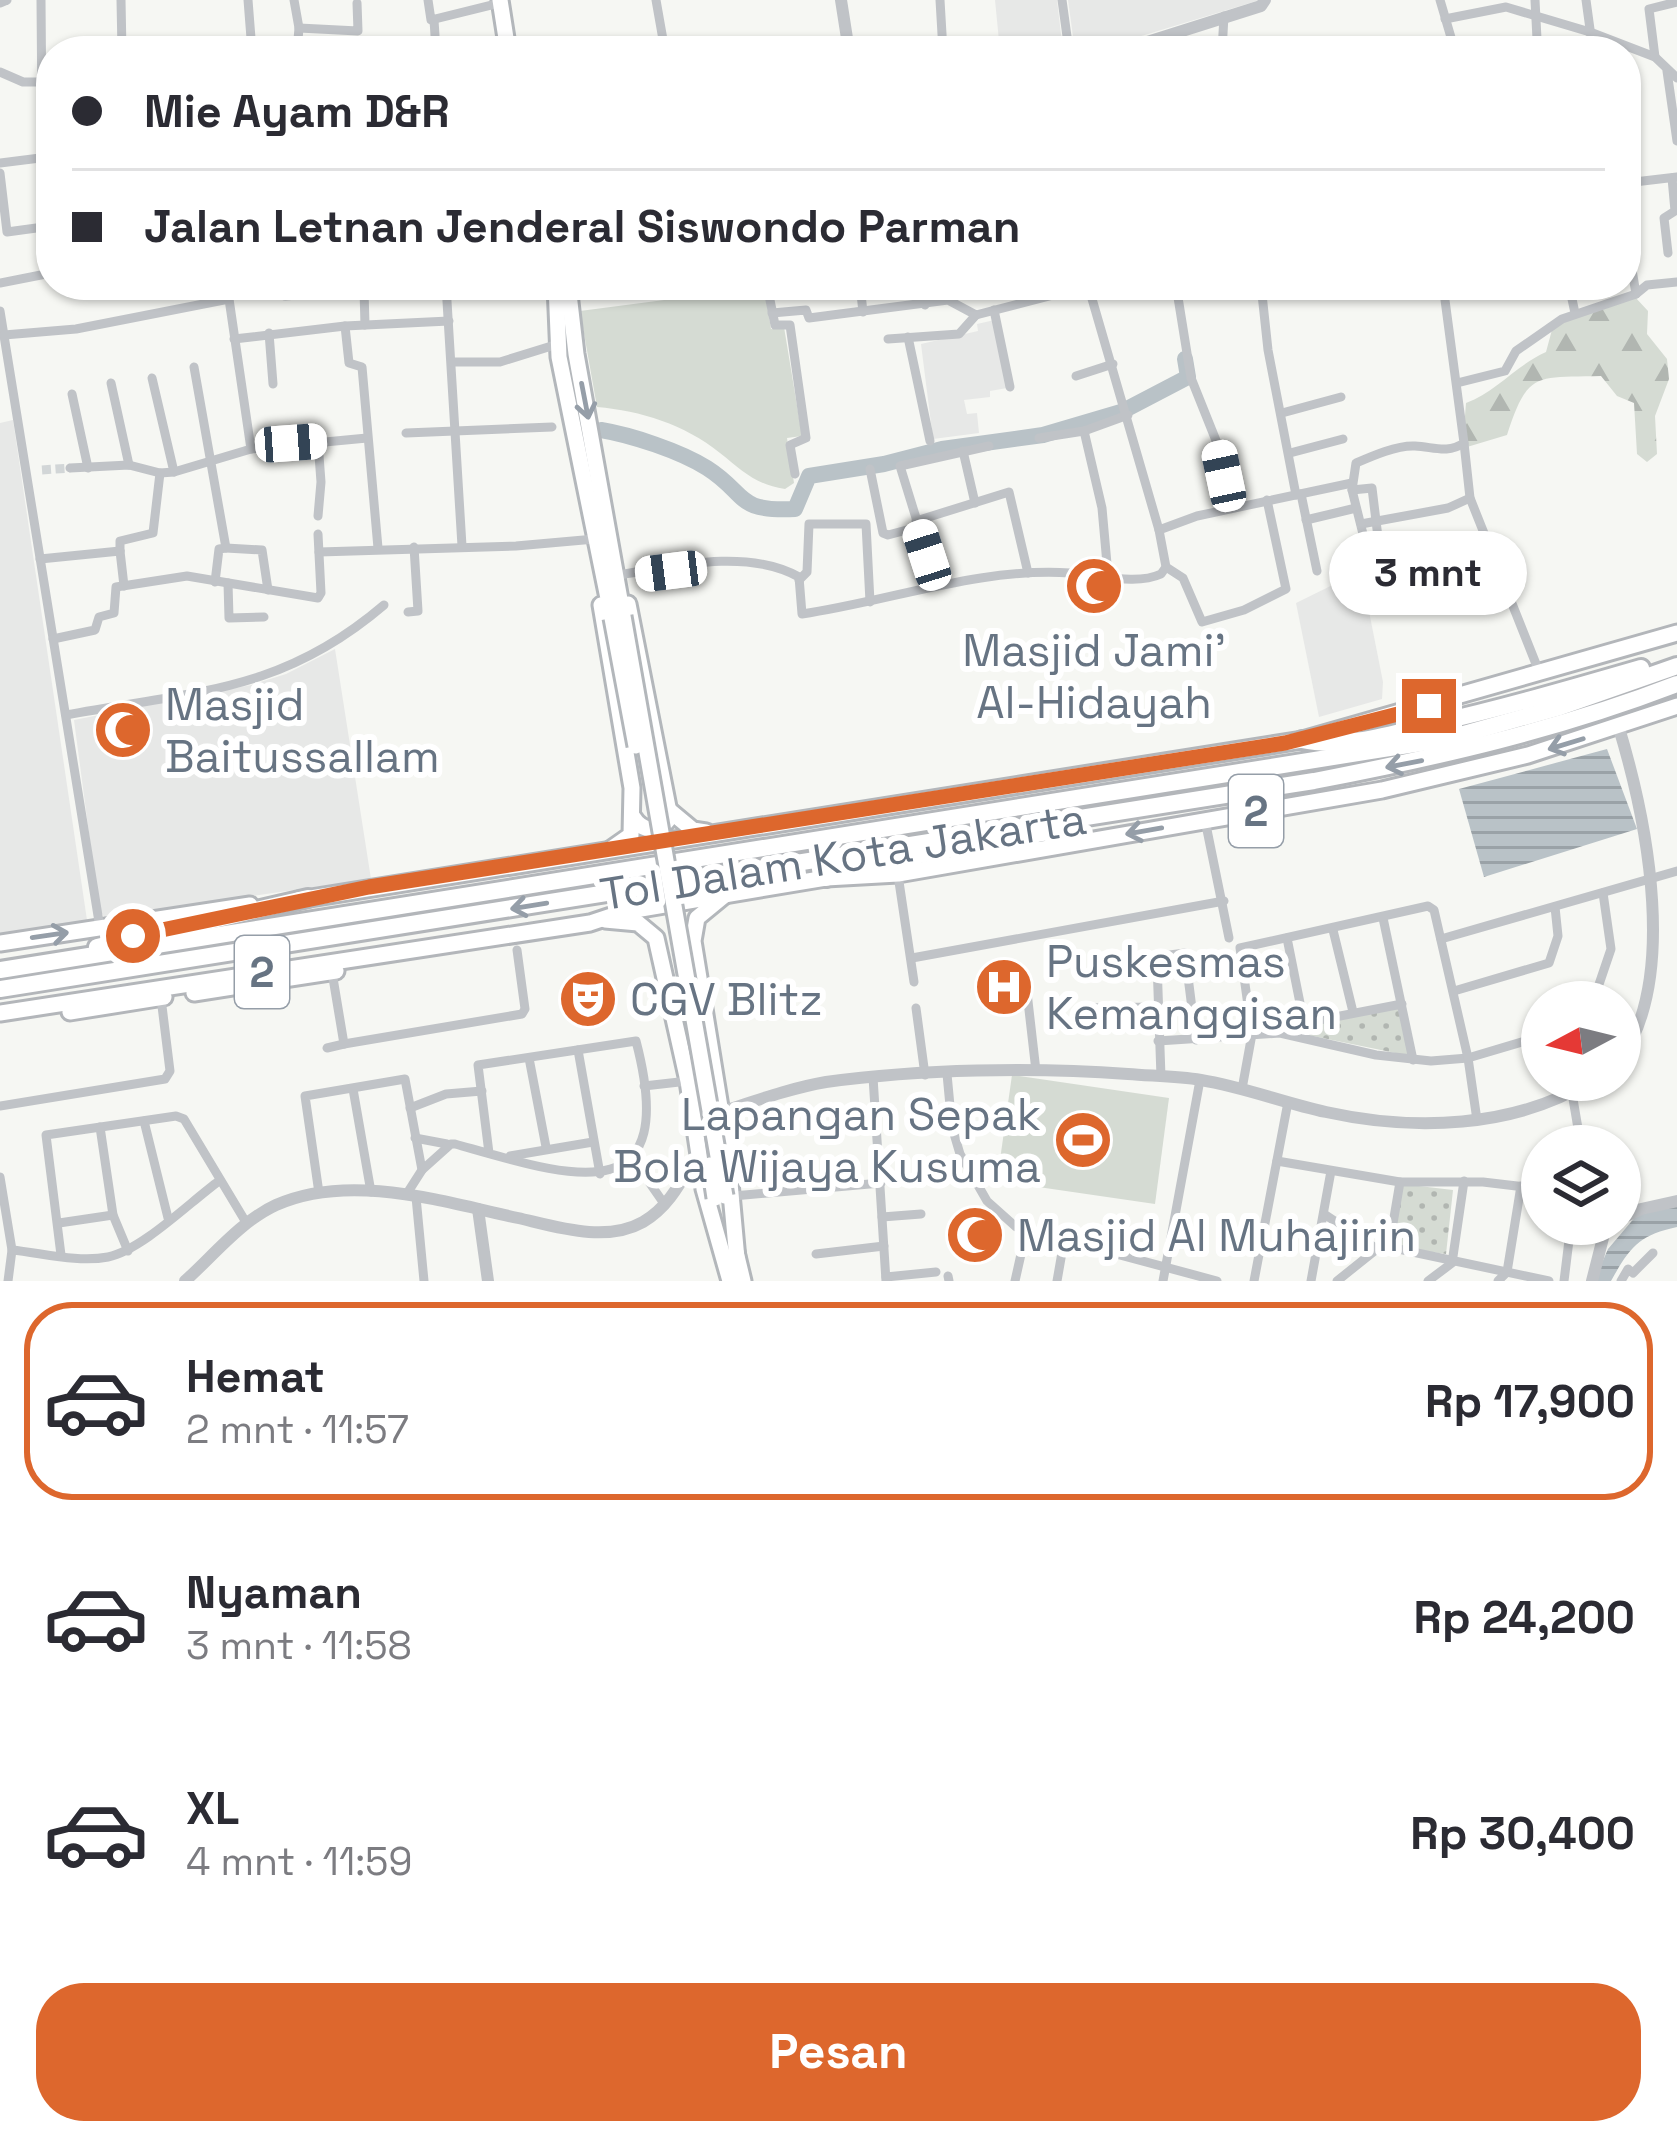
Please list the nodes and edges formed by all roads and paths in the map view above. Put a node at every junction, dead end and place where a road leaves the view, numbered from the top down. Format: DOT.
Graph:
graph roads {
  1 [pos="41,0"];
  2 [pos="121,0"];
  3 [pos="248,0"];
  4 [pos="294,0"];
  5 [pos="428,0"];
  6 [pos="656,0"];
  7 [pos="841,0"];
  8 [pos="940,0"];
  9 [pos="1062,0"];
  10 [pos="1265,0"];
  11 [pos="1440,0"];
  12 [pos="1534,0"];
  13 [pos="1586,0"];
  14 [pos="504,1"];
  15 [pos="1677,2"];
  16 [pos="357,3"];
  17 [pos="1224,16"];
  18 [pos="1538,18"];
  19 [pos="1445,19"];
  20 [pos="434,20"];
  21 [pos="1208,21"];
  22 [pos="299,28"];
  23 [pos="1590,32"];
  24 [pos="1221,35"];
  25 [pos="43,36"];
  26 [pos="122,36"];
  27 [pos="251,36"];
  28 [pos="298,36"];
  29 [pos="435,36"];
  30 [pos="507,36"];
  31 [pos="514,36"];
  32 [pos="662,36"];
  33 [pos="847,36"];
  34 [pos="942,36"];
  35 [pos="1067,36"];
  36 [pos="1164,36"];
  37 [pos="1450,36"];
  38 [pos="1537,36"];
  39 [pos="1591,36"];
  40 [pos="1600,36"];
  41 [pos="1641,52"];
  42 [pos="1655,57"];
  43 [pos="0,71"];
  44 [pos="1672,74"];
  45 [pos="36,83"];
  46 [pos="1677,141"];
  47 [pos="36,162"];
  48 [pos="0,163"];
  49 [pos="0,173"];
  50 [pos="1675,178"];
  51 [pos="1641,181"];
  52 [pos="36,228"];
  53 [pos="1668,253"];
  54 [pos="36,276"];
  55 [pos="1677,281"];
  56 [pos="0,283"];
  57 [pos="1641,290"];
  58 [pos="224,300"];
  59 [pos="229,300"];
  60 [pos="364,300"];
  61 [pos="447,300"];
  62 [pos="557,300"];
  63 [pos="570,300"];
  64 [pos="770,300"];
  65 [pos="862,300"];
  66 [pos="924,300"];
  67 [pos="1032,300"];
  68 [pos="1093,300"];
  69 [pos="1179,300"];
  70 [pos="1263,300"];
  71 [pos="1445,300"];
  72 [pos="1572,300"];
  73 [pos="1617,300"];
  74 [pos="925,304"];
  75 [pos="994,310"];
  76 [pos="0,311"];
  77 [pos="863,312"];
  78 [pos="772,313"];
  79 [pos="1575,313"];
  80 [pos="976,315"];
  81 [pos="449,321"];
  82 [pos="365,325"];
  83 [pos="345,326"];
  84 [pos="269,333"];
  85 [pos="4,335"];
  86 [pos="908,337"];
  87 [pos="234,339"];
  88 [pos="887,339"];
  89 [pos="558,344"];
  90 [pos="452,362"];
  91 [pos="1113,364"];
  92 [pos="194,367"];
  93 [pos="1076,376"];
  94 [pos="152,378"];
  95 [pos="111,383"];
  96 [pos="1457,383"];
  97 [pos="273,384"];
  98 [pos="1010,387"];
  99 [pos="72,394"];
  100 [pos="1341,397"];
  101 [pos="1126,411"];
  102 [pos="1282,412"];
  103 [pos="551,427"];
  104 [pos="454,429"];
  105 [pos="1084,430"];
  106 [pos="406,433"];
  107 [pos="368,438"];
  108 [pos="1039,438"];
  109 [pos="1343,439"];
  110 [pos="930,440"];
  111 [pos="318,442"];
  112 [pos="1462,445"];
  113 [pos="989,446"];
  114 [pos="250,447"];
  115 [pos="963,451"];
  116 [pos="1290,453"];
  117 [pos="212,459"];
  118 [pos="129,465"];
  119 [pos="70,468"];
  120 [pos="88,468"];
  121 [pos="42,470"];
  122 [pos="870,470"];
  123 [pos="26,472"];
  124 [pos="174,472"];
  125 [pos="160,473"];
  126 [pos="795,474"];
  127 [pos="1352,486"];
  128 [pos="1298,494"];
  129 [pos="1470,498"];
  130 [pos="1267,500"];
  131 [pos="975,503"];
  132 [pos="1231,508"];
  133 [pos="1356,508"];
  134 [pos="318,516"];
  135 [pos="1306,520"];
  136 [pos="1377,522"];
  137 [pos="917,524"];
  138 [pos="1361,524"];
  139 [pos="1160,530"];
  140 [pos="318,534"];
  141 [pos="595,539"];
  142 [pos="1365,542"];
  143 [pos="463,546"];
  144 [pos="226,548"];
  145 [pos="378,548"];
  146 [pos="414,548"];
  147 [pos="120,551"];
  148 [pos="319,552"];
  149 [pos="40,560"];
  150 [pos="1381,562"];
  151 [pos="600,567"];
  152 [pos="1166,567"];
  153 [pos="1317,571"];
  154 [pos="1028,573"];
  155 [pos="1108,575"];
  156 [pos="622,578"];
  157 [pos="800,580"];
  158 [pos="215,582"];
  159 [pos="228,583"];
  160 [pos="124,586"];
  161 [pos="937,586"];
  162 [pos="268,590"];
  163 [pos="870,602"];
  164 [pos="384,605"];
  165 [pos="408,612"];
  166 [pos="264,617"];
  167 [pos="618,617"];
  168 [pos="1677,633"];
  169 [pos="53,639"];
  170 [pos="1677,663"];
  171 [pos="1540,674"];
  172 [pos="1677,684"];
  173 [pos="1677,706"];
  174 [pos="66,716"];
  175 [pos="1618,728"];
  176 [pos="1302,740"];
  177 [pos="669,810"];
  178 [pos="633,817"];
  179 [pos="1075,819"];
  180 [pos="1204,820"];
  181 [pos="706,832"];
  182 [pos="606,851"];
  183 [pos="898,874"];
  184 [pos="1671,877"];
  185 [pos="826,878"];
  186 [pos="1603,893"];
  187 [pos="725,895"];
  188 [pos="308,898"];
  189 [pos="1224,901"];
  190 [pos="1555,907"];
  191 [pos="344,915"];
  192 [pos="1383,918"];
  193 [pos="605,920"];
  194 [pos="100,928"];
  195 [pos="1333,930"];
  196 [pos="525,933"];
  197 [pos="348,936"];
  198 [pos="1229,938"];
  199 [pos="1287,938"];
  200 [pos="1441,939"];
  201 [pos="0,943"];
  202 [pos="517,950"];
  203 [pos="695,952"];
  204 [pos="912,958"];
  205 [pos="69,960"];
  206 [pos="664,961"];
  207 [pos="0,970"];
  208 [pos="332,972"];
  209 [pos="1025,976"];
  210 [pos="246,980"];
  211 [pos="1600,981"];
  212 [pos="914,982"];
  213 [pos="0,989"];
  214 [pos="1454,991"];
  215 [pos="161,998"];
  216 [pos="1402,1004"];
  217 [pos="1157,1007"];
  218 [pos="916,1008"];
  219 [pos="1082,1008"];
  220 [pos="21,1009"];
  221 [pos="1353,1012"];
  222 [pos="0,1013"];
  223 [pos="1658,1015"];
  224 [pos="1304,1022"];
  225 [pos="1252,1034"];
  226 [pos="1301,1036"];
  227 [pos="1196,1040"];
  228 [pos="1158,1041"];
  229 [pos="1521,1042"];
  230 [pos="1641,1042"];
  231 [pos="344,1044"];
  232 [pos="327,1048"];
  233 [pos="578,1050"];
  234 [pos="530,1058"];
  235 [pos="1468,1058"];
  236 [pos="1413,1060"];
  237 [pos="1036,1071"];
  238 [pos="947,1074"];
  239 [pos="925,1075"];
  240 [pos="872,1077"];
  241 [pos="1161,1077"];
  242 [pos="1200,1080"];
  243 [pos="688,1081"];
  244 [pos="644,1086"];
  245 [pos="353,1089"];
  246 [pos="1242,1089"];
  247 [pos="482,1091"];
  248 [pos="1543,1101"];
  249 [pos="1288,1102"];
  250 [pos="0,1106"];
  251 [pos="410,1108"];
  252 [pos="721,1112"];
  253 [pos="1478,1120"];
  254 [pos="144,1121"];
  255 [pos="100,1127"];
  256 [pos="416,1138"];
  257 [pos="593,1142"];
  258 [pos="447,1144"];
  259 [pos="546,1147"];
  260 [pos="699,1151"];
  261 [pos="489,1153"];
  262 [pos="505,1157"];
  263 [pos="633,1159"];
  264 [pos="1277,1161"];
  265 [pos="422,1170"];
  266 [pos="1331,1171"];
  267 [pos="600,1174"];
  268 [pos="0,1177"];
  269 [pos="220,1180"];
  270 [pos="1464,1181"];
  271 [pos="1400,1182"];
  272 [pos="880,1183"];
  273 [pos="1521,1186"];
  274 [pos="371,1192"];
  275 [pos="319,1193"];
  276 [pos="719,1195"];
  277 [pos="411,1196"];
  278 [pos="668,1201"];
  279 [pos="1677,1201"];
  280 [pos="478,1209"];
  281 [pos="1641,1209"];
  282 [pos="921,1214"];
  283 [pos="1324,1214"];
  284 [pos="113,1216"];
  285 [pos="883,1216"];
  286 [pos="4,1218"];
  287 [pos="168,1218"];
  288 [pos="59,1223"];
  289 [pos="247,1224"];
  290 [pos="1026,1232"];
  291 [pos="1064,1241"];
  292 [pos="1568,1245"];
  293 [pos="1601,1245"];
  294 [pos="884,1246"];
  295 [pos="1383,1248"];
  296 [pos="12,1250"];
  297 [pos="128,1250"];
  298 [pos="1653,1253"];
  299 [pos="816,1254"];
  300 [pos="61,1255"];
  301 [pos="731,1257"];
  302 [pos="1452,1263"];
  303 [pos="1166,1266"];
  304 [pos="936,1272"];
  305 [pos="1508,1272"];
  306 [pos="886,1279"];
  307 [pos="1213,1280"];
  308 [pos="8,1281"];
  309 [pos="185,1281"];
  310 [pos="424,1281"];
  311 [pos="488,1281"];
  312 [pos="730,1281"];
  313 [pos="743,1281"];
  314 [pos="1015,1281"];
  315 [pos="1057,1281"];
  316 [pos="1163,1281"];
  317 [pos="1254,1281"];
  318 [pos="1312,1281"];
  319 [pos="1337,1281"];
  320 [pos="1428,1281"];
  321 [pos="1498,1281"];
  322 [pos="1549,1281"];
  323 [pos="1564,1281"];
  324 [pos="1592,1281"];
  325 [pos="1621,1281"];
  1 -- 25 [label="street"];
  2 -- 26 [label="street"];
  3 -- 27 [label="street"];
  4 -- 22 [label="street"];
  5 -- 20 [label="street"];
  6 -- 32 [label="street"];
  7 -- 33 [label="street"];
  8 -- 34 [label="street"];
  9 -- 35 [label="street"];
  10 -- 17 [label="street"];
  11 -- 19 [label="street"];
  12 -- 18 [label="street"];
  13 -- 23 [label="street"];
  14 -- 20 [label="street"];
  14 -- 30 [label="main road"];
  14 -- 31 [label="main road"];
  15 -- 42 [label="street"];
  16 -- 22 [label="street"];
  17 -- 21 [label="street"];
  17 -- 24 [label="street"];
  18 -- 19 [label="street"];
  18 -- 23 [label="street"];
  18 -- 38 [label="street"];
  19 -- 37 [label="street"];
  20 -- 29 [label="street"];
  21 -- 24 [label="street"];
  21 -- 36 [label="street"];
  22 -- 28 [label="street"];
  23 -- 39 [label="street"];
  23 -- 40 [label="street"];
  41 -- 42 [label="street"];
  42 -- 44 [label="street"];
  43 -- 45 [label="street"];
  44 -- 46 [label="street"];
  47 -- 48 [label="street"];
  49 -- 52 [label="street"];
  50 -- 51 [label="street"];
  50 -- 53 [label="street"];
  54 -- 56 [label="street"];
  55 -- 57 [label="street"];
  58 -- 85 [label="street"];
  59 -- 87 [label="street"];
  60 -- 82 [label="street"];
  61 -- 81 [label="street"];
  62 -- 89 [label="main road"];
  63 -- 156 [label="main road, one-way"];
  64 -- 78 [label="street"];
  65 -- 77 [label="street"];
  66 -- 74 [label="street"];
  67 -- 75 [label="street"];
  68 -- 91 [label="street"];
  69 -- 132 [label="street"];
  70 -- 102 [label="street"];
  71 -- 96 [label="street"];
  72 -- 79 [label="street"];
  73 -- 79 [label="street"];
  74 -- 77 [label="street"];
  74 -- 80 [label="street"];
  75 -- 80 [label="street"];
  75 -- 98 [label="street"];
  76 -- 85 [label="street"];
  77 -- 78 [label="street"];
  78 -- 126 [label="street"];
  79 -- 96 [label="street"];
  80 -- 86 [label="street"];
  81 -- 82 [label="street"];
  81 -- 90 [label="street"];
  82 -- 83 [label="street"];
  83 -- 84 [label="street"];
  83 -- 107 [label="street"];
  84 -- 87 [label="street"];
  84 -- 97 [label="street"];
  85 -- 123 [label="street"];
  86 -- 88 [label="street"];
  86 -- 110 [label="street"];
  87 -- 114 [label="street"];
  89 -- 90 [label="street"];
  89 -- 141 [label="main road"];
  90 -- 104 [label="street"];
  91 -- 93 [label="street"];
  91 -- 101 [label="street"];
  92 -- 117 [label="street"];
  94 -- 124 [label="street"];
  95 -- 118 [label="street"];
  96 -- 112 [label="street"];
  99 -- 120 [label="street"];
  100 -- 102 [label="street"];
  101 -- 105 [label="street"];
  101 -- 139 [label="street"];
  102 -- 116 [label="street"];
  103 -- 104 [label="street"];
  104 -- 106 [label="street"];
  104 -- 143 [label="street"];
  105 -- 108 [label="street"];
  105 -- 155 [label="street"];
  107 -- 111 [label="street"];
  107 -- 145 [label="street"];
  109 -- 116 [label="street"];
  111 -- 114 [label="street"];
  111 -- 134 [label="street"];
  112 -- 127 [label="street"];
  112 -- 129 [label="street"];
  113 -- 115 [label="street"];
  114 -- 117 [label="street"];
  115 -- 131 [label="street"];
  115 -- 137 [label="street"];
  116 -- 128 [label="street"];
  117 -- 124 [label="street"];
  117 -- 144 [label="street"];
  118 -- 120 [label="street"];
  118 -- 125 [label="street"];
  119 -- 120 [label="street"];
  121 -- 123 [label="street"];
  122 -- 137 [label="street"];
  123 -- 149 [label="street"];
  124 -- 125 [label="street"];
  125 -- 147 [label="street"];
  127 -- 128 [label="street"];
  127 -- 133 [label="street"];
  127 -- 136 [label="street"];
  128 -- 130 [label="street"];
  128 -- 135 [label="street"];
  129 -- 136 [label="street"];
  129 -- 171 [label="street"];
  130 -- 132 [label="street"];
  130 -- 152 [label="street"];
  131 -- 137 [label="street"];
  131 -- 154 [label="street"];
  132 -- 139 [label="street"];
  133 -- 135 [label="street"];
  133 -- 138 [label="street"];
  135 -- 153 [label="street"];
  136 -- 138 [label="street"];
  136 -- 150 [label="street"];
  137 -- 161 [label="street"];
  138 -- 142 [label="street"];
  139 -- 152 [label="street"];
  140 -- 148 [label="street"];
  141 -- 143 [label="street"];
  141 -- 151 [label="main road"];
  143 -- 146 [label="street"];
  144 -- 158 [label="street"];
  144 -- 162 [label="street"];
  145 -- 146 [label="street"];
  145 -- 148 [label="street"];
  146 -- 165 [label="street"];
  147 -- 149 [label="street"];
  147 -- 160 [label="street"];
  148 -- 162 [label="street"];
  149 -- 169 [label="street"];
  151 -- 167 [label="main road"];
  151 -- 178 [label="main road"];
  152 -- 155 [label="street"];
  154 -- 155 [label="street"];
  154 -- 161 [label="street"];
  156 -- 157 [label="street"];
  156 -- 167 [label="main road"];
  156 -- 177 [label="main road"];
  157 -- 163 [label="street"];
  157 -- 163 [label="street"];
  158 -- 159 [label="street"];
  158 -- 160 [label="street"];
  159 -- 162 [label="street"];
  159 -- 166 [label="street"];
  160 -- 169 [label="street"];
  161 -- 163 [label="street"];
  164 -- 174 [label="street"];
  167 -- 276 [label="main road, bridge"];
  168 -- 171 [label="main road, 2"];
  169 -- 174 [label="street"];
  170 -- 176 [label="highway"];
  170 -- 191 [label="highway, Tol Dalam Kota Jakarta"];
  171 -- 176 [label="main road, 2"];
  172 -- 179 [label="highway, Tol Dalam Kota Jakarta, one-way"];
  173 -- 175 [label="main road, 2"];
  174 -- 194 [label="street"];
  175 -- 180 [label="main road, 2, one-way"];
  175 -- 184 [label="street"];
  176 -- 181 [label="main road, 2"];
  177 -- 178 [label="main road"];
  177 -- 181 [label="main road"];
  178 -- 182 [label="main road"];
  179 -- 185 [label="highway"];
  179 -- 197 [label="highway, Tol Dalam Kota Jakarta, one-way"];
  180 -- 183 [label="main road, 2, one-way"];
  180 -- 189 [label="street"];
  181 -- 182 [label="main road, 2"];
  182 -- 188 [label="main road, 2"];
  183 -- 185 [label="main road, 2"];
  183 -- 204 [label="street"];
  184 -- 186 [label="street"];
  185 -- 187 [label="main road, 2"];
  186 -- 190 [label="street"];
  186 -- 211 [label="street"];
  187 -- 193 [label="main road, 2"];
  187 -- 203 [label="main road"];
  188 -- 194 [label="main road, 2"];
  188 -- 205 [label="highway"];
  189 -- 198 [label="street"];
  189 -- 204 [label="street"];
  190 -- 200 [label="street"];
  190 -- 214 [label="street"];
  191 -- 197 [label="highway"];
  191 -- 205 [label="highway, Tol Dalam Kota Jakarta"];
  192 -- 195 [label="street"];
  192 -- 200 [label="street"];
  192 -- 216 [label="street"];
  193 -- 196 [label="main road, 2"];
  193 -- 206 [label="main road"];
  201 -- 194 [label="main road, 2, one-way"];
  195 -- 199 [label="street"];
  195 -- 221 [label="street"];
  196 -- 208 [label="main road"];
  196 -- 210 [label="main road, 2"];
  197 -- 213 [label="highway, Tol Dalam Kota Jakarta"];
  199 -- 224 [label="street"];
  199 -- 225 [label="street"];
  200 -- 214 [label="street"];
  202 -- 231 [label="street"];
  203 -- 206 [label="main road"];
  203 -- 252 [label="main road"];
  204 -- 212 [label="street"];
  205 -- 207 [label="highway, Tol Dalam Kota Jakarta"];
  206 -- 243 [label="main road"];
  208 -- 210 [label="main road"];
  208 -- 231 [label="street"];
  209 -- 237 [label="street"];
  210 -- 215 [label="main road"];
  210 -- 220 [label="main road, 2"];
  214 -- 235 [label="street"];
  215 -- 220 [label="main road"];
  215 -- 250 [label="street"];
  216 -- 221 [label="street"];
  216 -- 236 [label="street"];
  217 -- 219 [label="street"];
  217 -- 227 [label="street"];
  217 -- 228 [label="street"];
  218 -- 239 [label="street"];
  220 -- 222 [label="main road, 2"];
  221 -- 224 [label="street"];
  223 -- 230 [label="street"];
  224 -- 226 [label="street"];
  225 -- 226 [label="street"];
  225 -- 227 [label="street"];
  225 -- 246 [label="street"];
  226 -- 236 [label="street"];
  227 -- 228 [label="street"];
  228 -- 241 [label="street"];
  229 -- 235 [label="street"];
  231 -- 232 [label="street"];
  233 -- 234 [label="street"];
  233 -- 244 [label="street"];
  233 -- 257 [label="street"];
  234 -- 247 [label="street"];
  234 -- 259 [label="street"];
  235 -- 236 [label="street"];
  235 -- 253 [label="street"];
  237 -- 238 [label="street"];
  237 -- 241 [label="street"];
  238 -- 239 [label="street"];
  238 -- 290 [label="street"];
  239 -- 240 [label="street"];
  240 -- 252 [label="street"];
  240 -- 272 [label="street"];
  241 -- 242 [label="street"];
  242 -- 246 [label="street"];
  242 -- 303 [label="street"];
  243 -- 244 [label="street"];
  243 -- 260 [label="main road"];
  244 -- 263 [label="street"];
  245 -- 251 [label="street"];
  245 -- 274 [label="street"];
  245 -- 275 [label="street"];
  246 -- 249 [label="street"];
  247 -- 251 [label="street"];
  247 -- 261 [label="street"];
  248 -- 253 [label="street"];
  249 -- 253 [label="street"];
  249 -- 264 [label="street"];
  251 -- 256 [label="street"];
  252 -- 276 [label="main road"];
  254 -- 255 [label="street"];
  254 -- 269 [label="street"];
  254 -- 287 [label="street"];
  255 -- 284 [label="street"];
  255 -- 288 [label="street"];
  256 -- 258 [label="street"];
  256 -- 265 [label="street"];
  257 -- 259 [label="street"];
  257 -- 267 [label="street"];
  258 -- 261 [label="street"];
  258 -- 265 [label="street"];
  259 -- 262 [label="street"];
  260 -- 276 [label="main road"];
  260 -- 278 [label="street"];
  261 -- 262 [label="street"];
  262 -- 267 [label="street"];
  263 -- 267 [label="street"];
  263 -- 278 [label="street"];
  264 -- 266 [label="street"];
  264 -- 317 [label="street"];
  265 -- 277 [label="street"];
  266 -- 271 [label="street"];
  266 -- 283 [label="street"];
  268 -- 286 [label="street"];
  269 -- 287 [label="street"];
  269 -- 289 [label="street"];
  270 -- 271 [label="street"];
  270 -- 273 [label="street"];
  270 -- 302 [label="street"];
  271 -- 295 [label="street"];
  272 -- 276 [label="street"];
  272 -- 285 [label="street"];
  273 -- 305 [label="street"];
  274 -- 275 [label="street"];
  274 -- 277 [label="street"];
  275 -- 289 [label="street"];
  276 -- 278 [label="street"];
  276 -- 301 [label="main road"];
  277 -- 280 [label="street"];
  277 -- 310 [label="street"];
  278 -- 280 [label="street"];
  279 -- 281 [label="street"];
  280 -- 311 [label="street"];
  282 -- 285 [label="street"];
  283 -- 295 [label="street"];
  283 -- 318 [label="street"];
  284 -- 288 [label="street"];
  284 -- 297 [label="street"];
  285 -- 294 [label="street"];
  286 -- 296 [label="street"];
  287 -- 297 [label="street"];
  288 -- 300 [label="street"];
  289 -- 309 [label="street"];
  290 -- 291 [label="street"];
  290 -- 314 [label="street"];
  291 -- 303 [label="street"];
  291 -- 315 [label="street"];
  292 -- 323 [label="street"];
  293 -- 324 [label="street"];
  294 -- 299 [label="street"];
  294 -- 306 [label="street"];
  295 -- 302 [label="street"];
  295 -- 319 [label="street"];
  296 -- 300 [label="street"];
  296 -- 308 [label="street"];
  297 -- 300 [label="street"];
  298 -- 325 [label="street"];
  301 -- 312 [label="main road"];
  301 -- 313 [label="main road"];
  302 -- 305 [label="street"];
  302 -- 320 [label="street"];
  303 -- 307 [label="street"];
  303 -- 316 [label="street"];
  304 -- 306 [label="street"];
  305 -- 321 [label="street"];
  305 -- 322 [label="street"];
}
